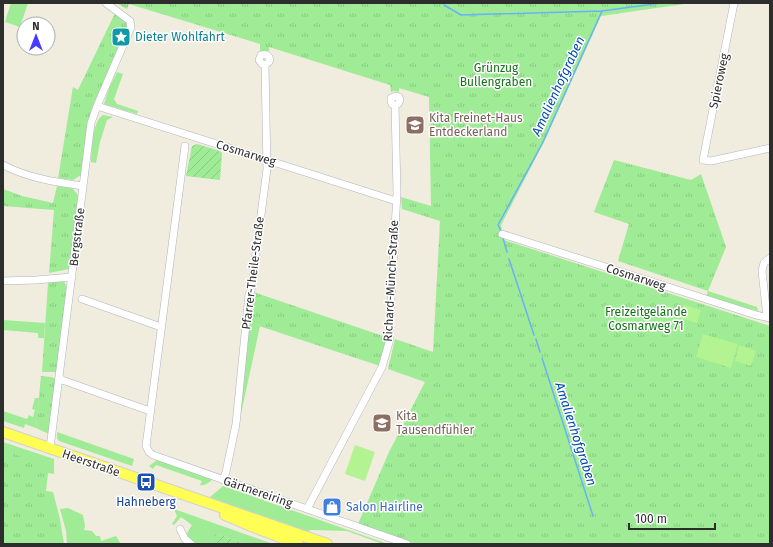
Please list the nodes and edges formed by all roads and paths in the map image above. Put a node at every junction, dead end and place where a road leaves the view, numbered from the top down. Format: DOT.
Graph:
graph roads {
  1 [pos="106,3"];
  2 [pos="734,3"];
  3 [pos="265,65"];
  4 [pos="395,105"];
  5 [pos="97,106"];
  6 [pos="185,146"];
  7 [pos="770,148"];
  8 [pos="267,160"];
  9 [pos="3,165"];
  10 [pos="83,186"];
  11 [pos="396,200"];
  12 [pos="502,234"];
  13 [pos="770,258"];
  14 [pos="72,277"];
  15 [pos="3,281"];
  16 [pos="82,299"];
  17 [pos="769,317"];
  18 [pos="161,327"];
  19 [pos="59,377"];
  20 [pos="150,411"];
  21 [pos="3,432"];
  22 [pos="50,448"];
  23 [pos="223,480"];
  24 [pos="180,494"];
  25 [pos="307,509"];
  26 [pos="180,529"];
  27 [pos="191,544"];
  28 [pos="298,544"];
  29 [pos="327,544"];
  30 [pos="407,544"];
  1 -- 5 [label="street, Bergstraße"];
  2 -- 7 [label="street, Spieroweg"];
  3 -- 8 [label="street, Pfarrer-Theile-Straße"];
  4 -- 11 [label="street, Richard-Münch-Straße"];
  5 -- 8 [label="street, Cosmarweg"];
  5 -- 10 [label="street, Bergstraße"];
  6 -- 18 [label="street, Gärtnereiring"];
  8 -- 11 [label="street, Cosmarweg"];
  8 -- 23 [label="street, Pfarrer-Theile-Straße"];
  9 -- 10 [label="street"];
  10 -- 14 [label="street, Bergstraße"];
  11 -- 25 [label="street, Richard-Münch-Straße"];
  12 -- 17 [label="street, Cosmarweg"];
  13 -- 17 [label="street"];
  14 -- 15 [label="street"];
  14 -- 19 [label="street, Bergstraße"];
  16 -- 18 [label="street"];
  18 -- 20 [label="street, Gärtnereiring"];
  19 -- 20 [label="street"];
  19 -- 22 [label="street, Bergstraße"];
  20 -- 23 [label="street, Gärtnereiring"];
  21 -- 22 [label="main road, Heerstraße"];
  22 -- 24 [label="main road, Heerstraße"];
  23 -- 25 [label="street, Gärtnereiring"];
  24 -- 28 [label="main road, Heerstraße"];
  24 -- 29 [label="main road, Heerstraße"];
  25 -- 30 [label="street, Gärtnereiring"];
  26 -- 27 [label="street"];
}
